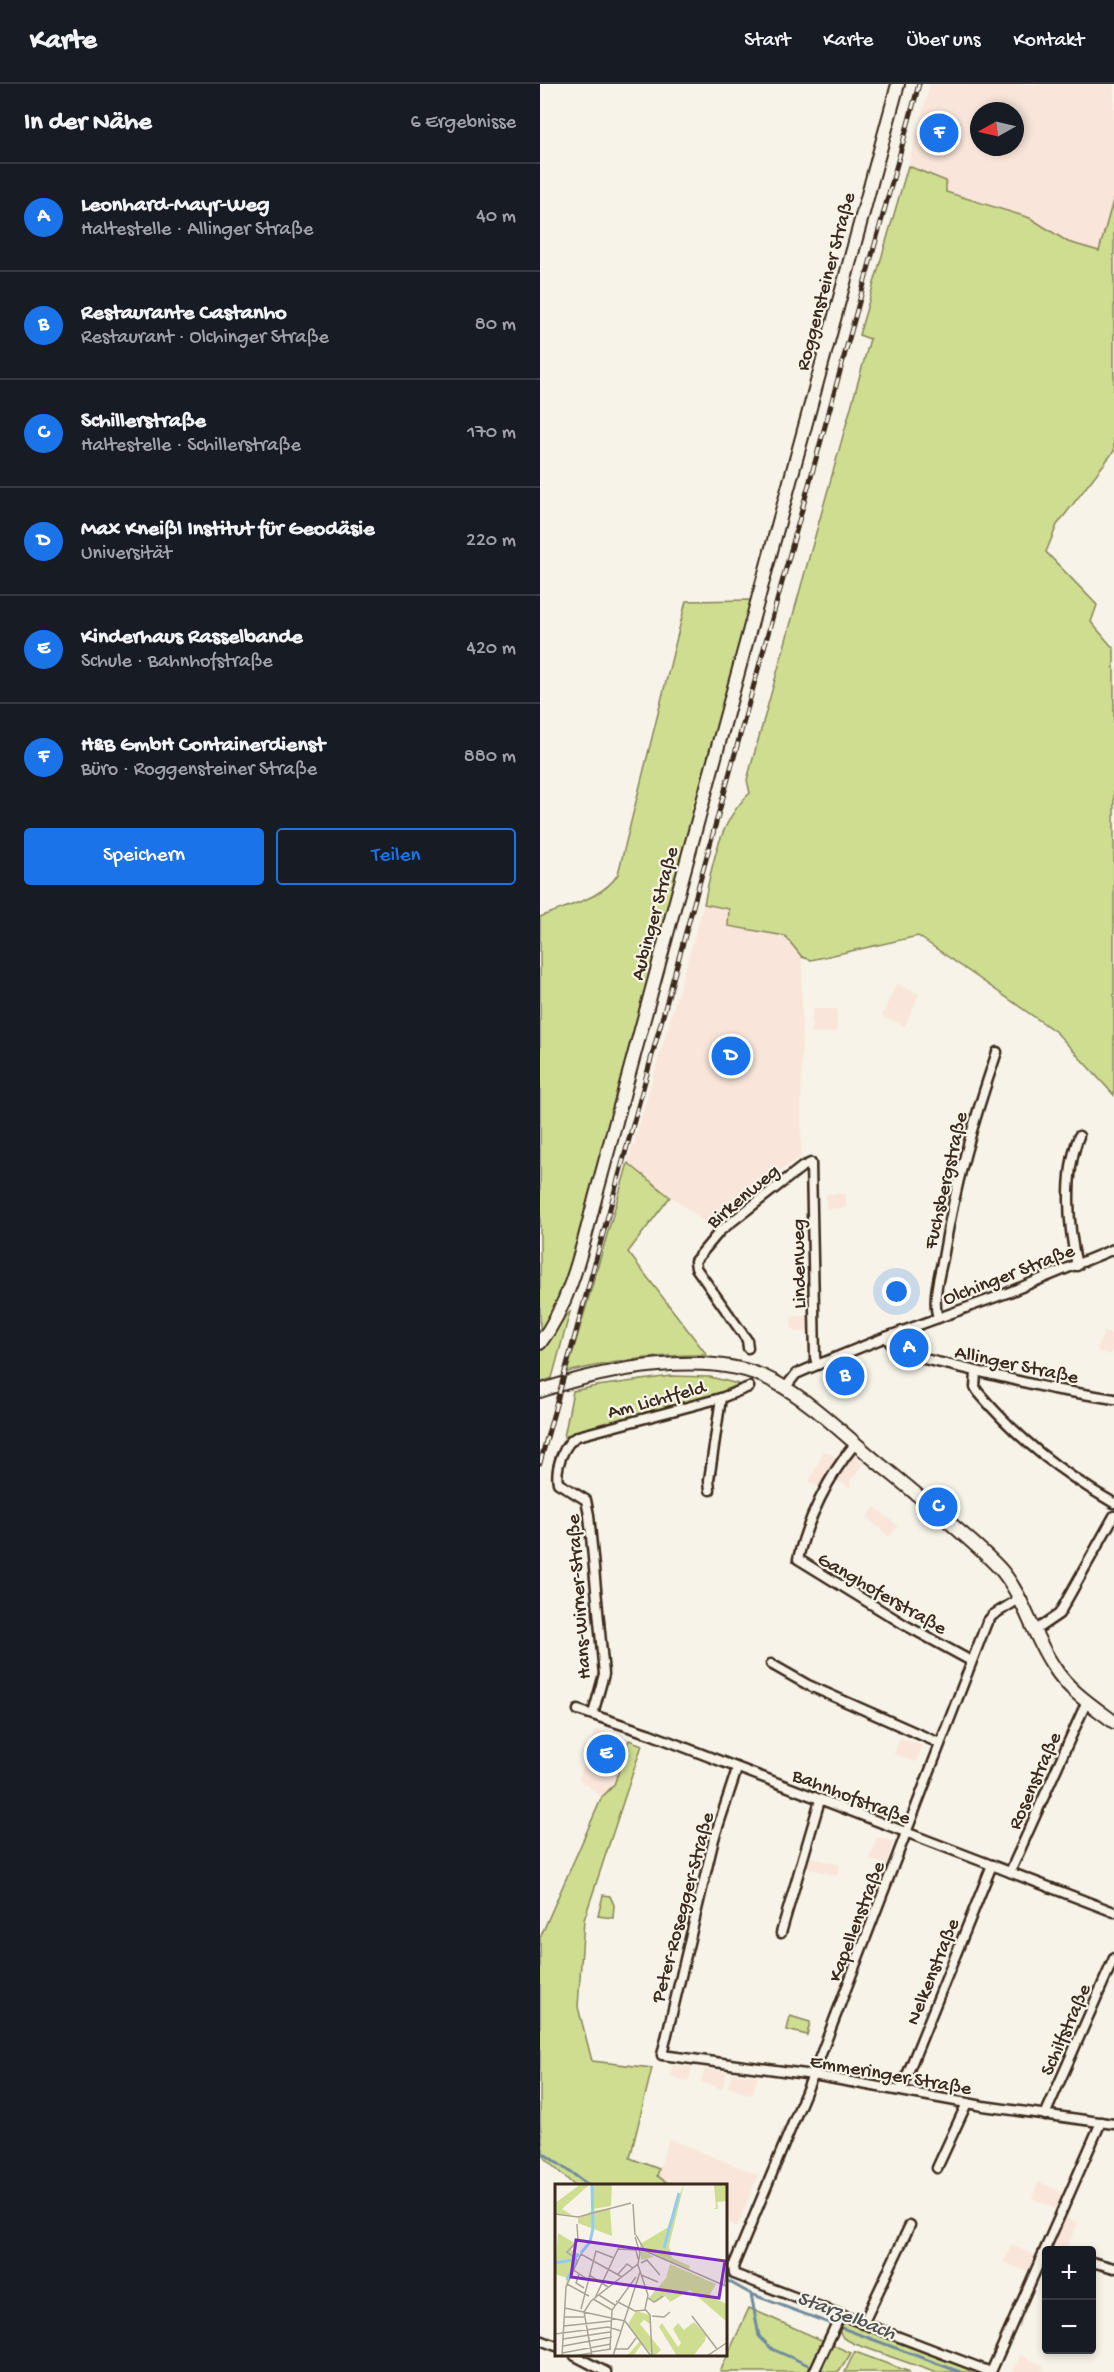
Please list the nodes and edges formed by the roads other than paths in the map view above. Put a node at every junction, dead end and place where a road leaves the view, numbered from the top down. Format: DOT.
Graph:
graph roads {
  1 [pos="898,84"];
  2 [pos="790,488"];
  3 [pos="997,1052"];
  4 [pos="1079,1136"];
  5 [pos="811,1163"];
  6 [pos="1114,1250"];
  7 [pos="1077,1266"];
  8 [pos="938,1318"];
  9 [pos="885,1337"];
  10 [pos="540,1342"];
  11 [pos="748,1348"];
  12 [pos="817,1365"];
  13 [pos="976,1373"];
  14 [pos="749,1387"];
  15 [pos="785,1388"];
  16 [pos="540,1391"];
  17 [pos="721,1398"];
  18 [pos="1114,1399"];
  19 [pos="855,1444"];
  20 [pos="565,1488"];
  21 [pos="710,1490"];
  22 [pos="1114,1503"];
  23 [pos="1114,1516"];
  24 [pos="1019,1599"];
  25 [pos="1034,1630"];
  26 [pos="971,1661"];
  27 [pos="771,1664"];
  28 [pos="1087,1701"];
  29 [pos="578,1710"];
  30 [pos="593,1714"];
  31 [pos="1114,1722"];
  32 [pos="939,1743"];
  33 [pos="737,1768"];
  34 [pos="820,1800"];
  35 [pos="906,1834"];
  36 [pos="992,1865"];
  37 [pos="1010,1872"];
  38 [pos="1114,1912"];
  39 [pos="781,1933"];
  40 [pos="1114,1958"];
  41 [pos="662,2055"];
  42 [pos="813,2075"];
  43 [pos="902,2090"];
  44 [pos="967,2103"];
  45 [pos="1045,2115"];
  46 [pos="1101,2122"];
  47 [pos="1114,2124"];
  48 [pos="937,2168"];
  49 [pos="910,2225"];
  50 [pos="1048,2246"];
  51 [pos="1042,2260"];
  52 [pos="1096,2263"];
  53 [pos="1114,2268"];
  54 [pos="839,2318"];
  55 [pos="863,2324"];
  56 [pos="540,2340"];
  57 [pos="555,2346"];
  58 [pos="579,2357"];
  59 [pos="606,2372"];
  60 [pos="814,2372"];
  61 [pos="991,2372"];
  1 -- 2 [label="street, Roggensteiner Straße"];
  2 -- 10 [label="street, Aubinger Straße"];
  3 -- 8 [label="street, Fuchsbergstraße"];
  4 -- 7 [label="street"];
  5 -- 11 [label="street, Birkenweg"];
  5 -- 12 [label="street, Lindenweg"];
  6 -- 7 [label="street, Olchinger Straße"];
  7 -- 8 [label="street, Olchinger Straße"];
  8 -- 9 [label="street, Olchinger Straße"];
  9 -- 12 [label="street, Olchinger Straße"];
  9 -- 13 [label="street, Allinger Straße"];
  12 -- 15 [label="street, Olchinger Straße"];
  13 -- 18 [label="street, Allinger Straße"];
  13 -- 22 [label="street"];
  14 -- 17 [label="street, Am Lichtfeld"];
  15 -- 16 [label="street"];
  15 -- 19 [label="street"];
  17 -- 20 [label="street, Am Lichtfeld"];
  17 -- 21 [label="street"];
  19 -- 24 [label="street"];
  19 -- 26 [label="street, Ganghoferstraße"];
  20 -- 30 [label="street, Hans-Wirner-Straße"];
  23 -- 25 [label="street"];
  24 -- 25 [label="street"];
  24 -- 26 [label="street, Kapellenstraße"];
  25 -- 28 [label="street"];
  26 -- 32 [label="street, Kapellenstraße"];
  27 -- 32 [label="street"];
  28 -- 31 [label="street"];
  28 -- 37 [label="street, Rosenstraße"];
  29 -- 30 [label="street, Bahnhofstraße"];
  30 -- 33 [label="street, Bahnhofstraße"];
  32 -- 35 [label="street, Kapellenstraße"];
  33 -- 34 [label="street, Bahnhofstraße"];
  33 -- 41 [label="street, Peter-Rosegger-Straße"];
  34 -- 35 [label="street, Bahnhofstraße"];
  34 -- 39 [label="street"];
  35 -- 36 [label="street, Bahnhofstraße"];
  35 -- 42 [label="street, Kapellenstraße"];
  36 -- 37 [label="street, Bahnhofstraße"];
  36 -- 43 [label="street, Nelkenstraße"];
  37 -- 38 [label="street, Bahnhofstraße"];
  40 -- 45 [label="street, Schilfstraße"];
  41 -- 42 [label="street, Emmeringer Straße"];
  42 -- 43 [label="street, Emmeringer Straße"];
  42 -- 54 [label="street, Kapellenstraße"];
  43 -- 44 [label="street, Emmeringer Straße"];
  44 -- 45 [label="street, Emmeringer Straße"];
  44 -- 48 [label="street"];
  45 -- 46 [label="street, Emmeringer Straße"];
  46 -- 47 [label="street, Emmeringer Straße"];
  46 -- 50 [label="street"];
  49 -- 55 [label="street"];
  51 -- 61 [label="street"];
  52 -- 53 [label="street"];
  54 -- 55 [label="street"];
  54 -- 60 [label="street"];
  55 -- 61 [label="street"];
  56 -- 57 [label="street"];
  58 -- 59 [label="street"];
}
